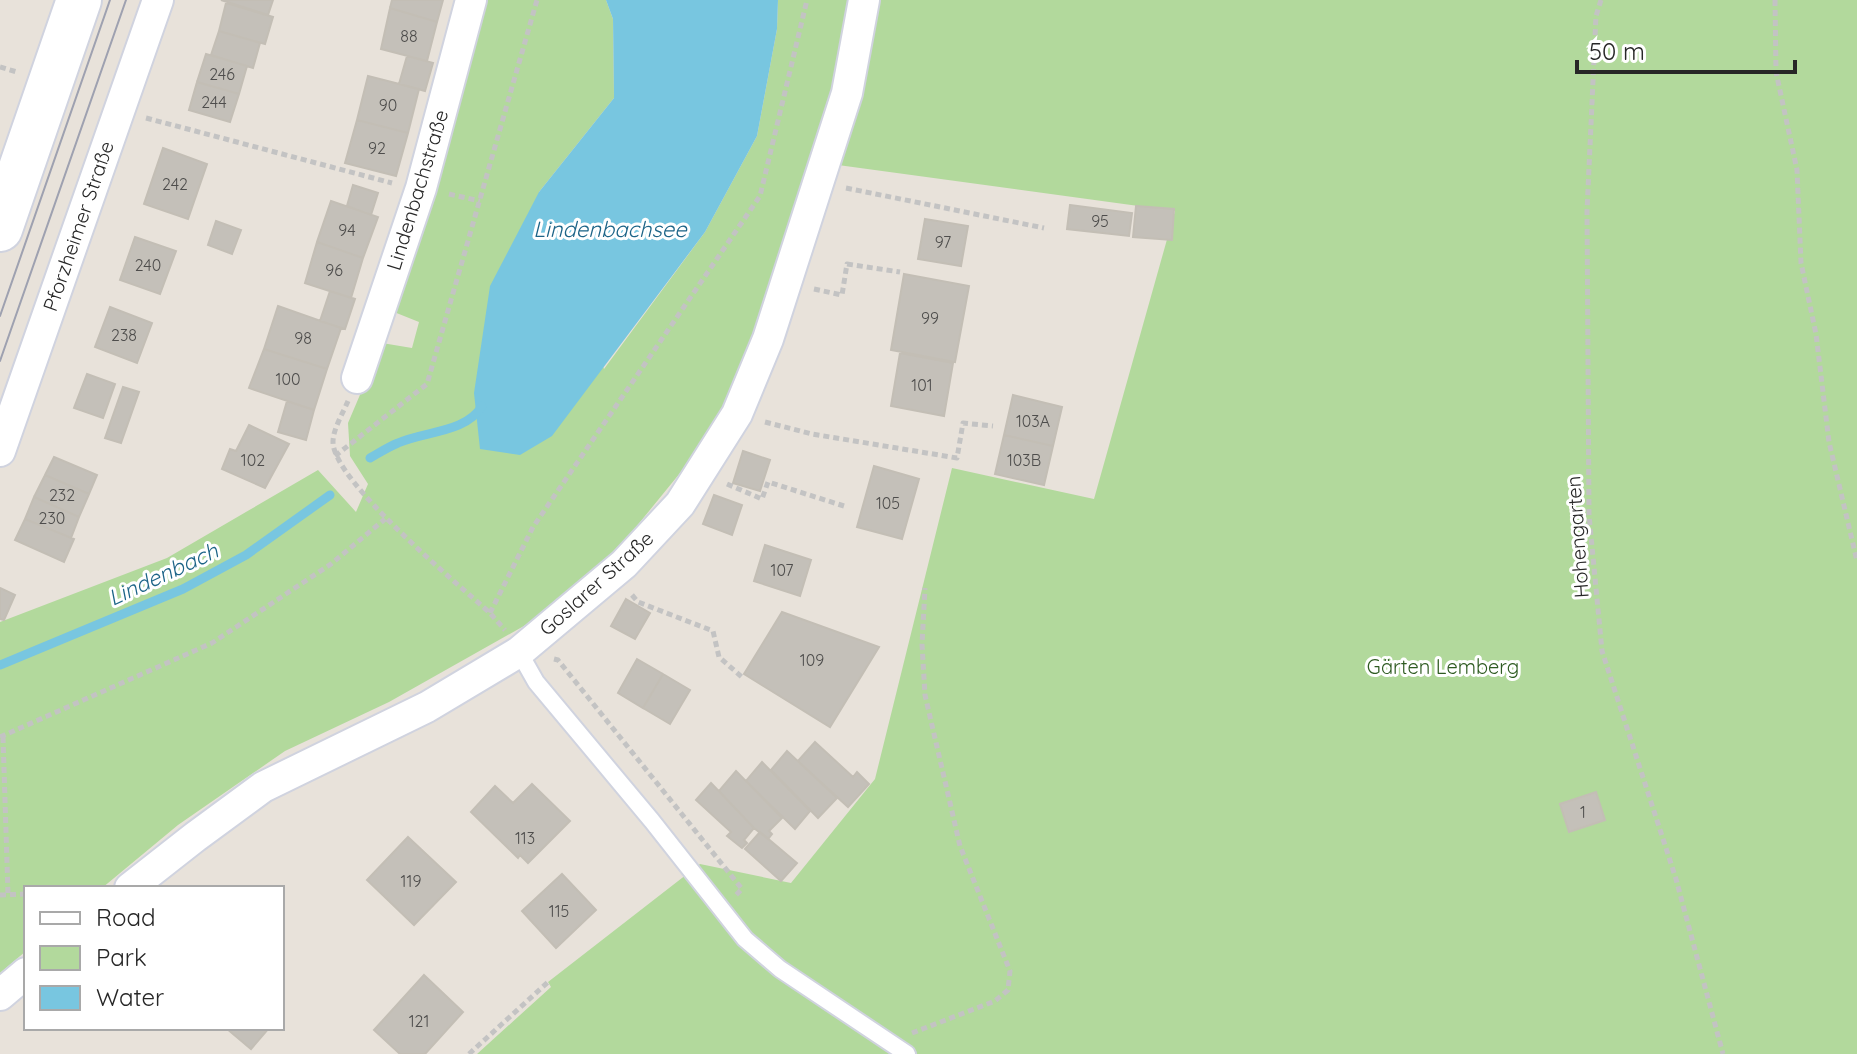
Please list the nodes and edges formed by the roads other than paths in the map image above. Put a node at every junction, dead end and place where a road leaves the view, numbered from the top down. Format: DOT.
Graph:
graph roads {
  1 [pos="79,0"];
  2 [pos="158,0"];
  3 [pos="471,0"];
  4 [pos="864,0"];
  5 [pos="1,222"];
  6 [pos="357,378"];
  7 [pos="0,451"];
  8 [pos="519,652"];
  9 [pos="133,886"];
  10 [pos="24,975"];
  11 [pos="0,995"];
  12 [pos="907,1054"];
  1 -- 5 [label="main road"];
  2 -- 7 [label="street, Pforzheimer Straße"];
  3 -- 6 [label="street, Lindenbachstraße"];
  4 -- 8 [label="street, Goslarer Straße"];
  8 -- 9 [label="street, Goslarer Straße"];
  8 -- 12 [label="lane"];
  10 -- 11 [label="street"];
}
